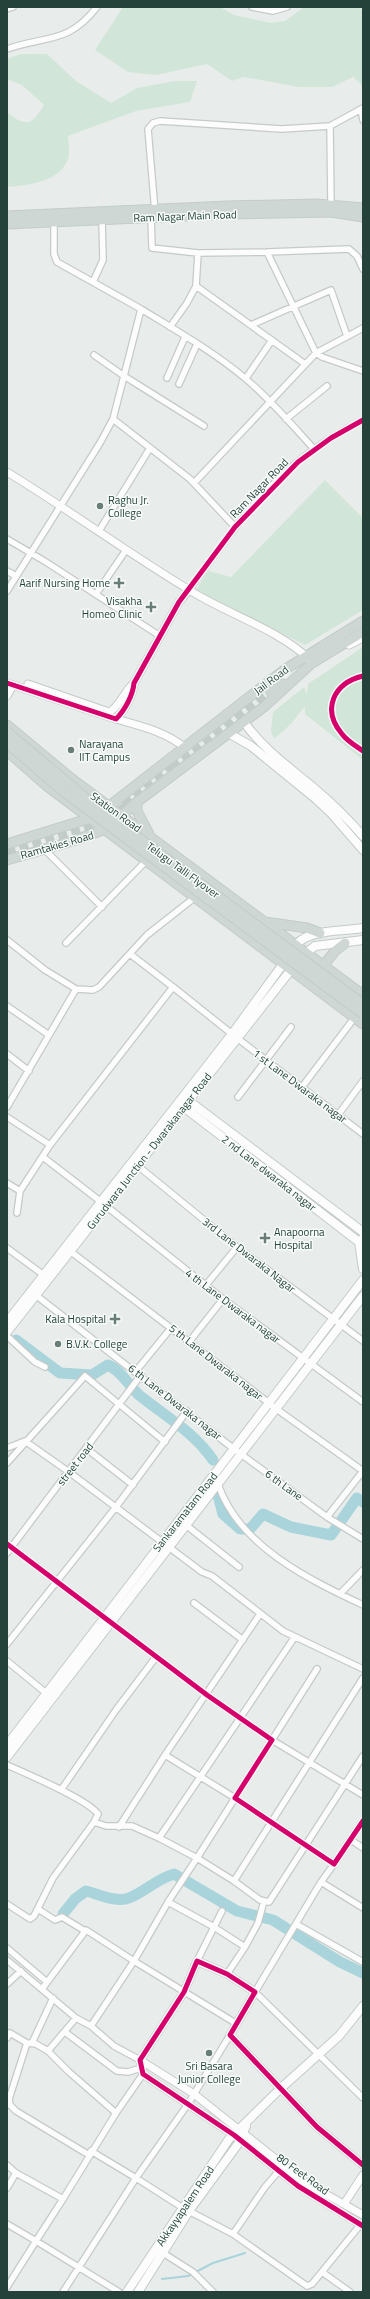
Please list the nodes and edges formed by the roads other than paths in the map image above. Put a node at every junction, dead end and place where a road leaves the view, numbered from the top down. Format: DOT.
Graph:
graph roads {
  1 [pos="13,7"];
  2 [pos="97,7"];
  3 [pos="252,7"];
  4 [pos="287,7"];
  5 [pos="7,9"];
  6 [pos="7,49"];
  7 [pos="362,108"];
  8 [pos="363,120"];
  9 [pos="330,126"];
  10 [pos="331,204"];
  11 [pos="363,208"];
  12 [pos="153,213"];
  13 [pos="7,216"];
  14 [pos="54,218"];
  15 [pos="363,218"];
  16 [pos="102,219"];
  17 [pos="7,224"];
  18 [pos="267,252"];
  19 [pos="198,253"];
  20 [pos="363,269"];
  21 [pos="93,282"];
  22 [pos="196,286"];
  23 [pos="293,306"];
  24 [pos="141,310"];
  25 [pos="251,325"];
  26 [pos="170,327"];
  27 [pos="363,328"];
  28 [pos="348,336"];
  29 [pos="185,337"];
  30 [pos="272,340"];
  31 [pos="197,344"];
  32 [pos="316,353"];
  33 [pos="94,355"];
  34 [pos="305,364"];
  35 [pos="363,371"];
  36 [pos="124,376"];
  37 [pos="167,378"];
  38 [pos="246,378"];
  39 [pos="180,384"];
  40 [pos="327,386"];
  41 [pos="270,401"];
  42 [pos="112,419"];
  43 [pos="286,419"];
  44 [pos="363,420"];
  45 [pos="204,426"];
  46 [pos="150,448"];
  47 [pos="314,449"];
  48 [pos="7,472"];
  49 [pos="194,483"];
  50 [pos="61,506"];
  51 [pos="235,526"];
  52 [pos="99,531"];
  53 [pos="7,539"];
  54 [pos="126,550"];
  55 [pos="31,552"];
  56 [pos="7,571"];
  57 [pos="16,576"];
  58 [pos="189,590"];
  59 [pos="7,591"];
  60 [pos="96,594"];
  61 [pos="363,621"];
  62 [pos="363,632"];
  63 [pos="160,636"];
  64 [pos="363,638"];
  65 [pos="305,656"];
  66 [pos="316,660"];
  67 [pos="284,670"];
  68 [pos="7,678"];
  69 [pos="290,682"];
  70 [pos="134,683"];
  71 [pos="10,684"];
  72 [pos="7,696"];
  73 [pos="61,697"];
  74 [pos="116,719"];
  75 [pos="244,722"];
  76 [pos="7,725"];
  77 [pos="7,732"];
  78 [pos="230,734"];
  79 [pos="7,743"];
  80 [pos="184,747"];
  81 [pos="7,751"];
  82 [pos="137,802"];
  83 [pos="109,807"];
  84 [pos="121,816"];
  85 [pos="91,819"];
  86 [pos="106,831"];
  87 [pos="363,836"];
  88 [pos="154,840"];
  89 [pos="7,844"];
  90 [pos="44,849"];
  91 [pos="363,850"];
  92 [pos="7,860"];
  93 [pos="146,861"];
  94 [pos="194,898"];
  95 [pos="102,907"];
  96 [pos="264,921"];
  97 [pos="363,928"];
  98 [pos="320,933"];
  99 [pos="7,940"];
  100 [pos="363,940"];
  101 [pos="66,943"];
  102 [pos="345,943"];
  103 [pos="295,944"];
  104 [pos="305,952"];
  105 [pos="130,954"];
  106 [pos="288,966"];
  107 [pos="323,966"];
  108 [pos="172,987"];
  109 [pos="76,990"];
  110 [pos="363,995"];
  111 [pos="363,1004"];
  112 [pos="7,1006"];
  113 [pos="359,1016"];
  114 [pos="363,1024"];
  115 [pos="291,1027"];
  116 [pos="49,1035"];
  117 [pos="235,1036"];
  118 [pos="7,1054"];
  119 [pos="266,1060"];
  120 [pos="29,1071"];
  121 [pos="363,1081"];
  122 [pos="302,1087"];
  123 [pos="238,1097"];
  124 [pos="184,1102"];
  125 [pos="7,1107"];
  126 [pos="338,1115"];
  127 [pos="7,1117"];
  128 [pos="363,1134"];
  129 [pos="50,1145"];
  130 [pos="43,1157"];
  131 [pos="138,1166"];
  132 [pos="7,1183"];
  133 [pos="20,1191"];
  134 [pos="103,1204"];
  135 [pos="17,1213"];
  136 [pos="363,1232"];
  137 [pos="361,1240"];
  138 [pos="237,1247"];
  139 [pos="7,1248"];
  140 [pos="70,1251"];
  141 [pos="363,1269"];
  142 [pos="46,1277"];
  143 [pos="363,1280"];
  144 [pos="206,1285"];
  145 [pos="34,1294"];
  146 [pos="363,1296"];
  147 [pos="224,1299"];
  148 [pos="334,1319"];
  149 [pos="7,1322"];
  150 [pos="341,1324"];
  151 [pos="171,1328"];
  152 [pos="7,1332"];
  153 [pos="7,1336"];
  154 [pos="363,1341"];
  155 [pos="189,1342"];
  156 [pos="304,1359"];
  157 [pos="311,1364"];
  158 [pos="45,1367"];
  159 [pos="136,1371"];
  160 [pos="141,1375"];
  161 [pos="363,1402"];
  162 [pos="269,1403"];
  163 [pos="120,1405"];
  164 [pos="277,1409"];
  165 [pos="187,1411"];
  166 [pos="25,1441"];
  167 [pos="165,1442"];
  168 [pos="7,1448"];
  169 [pos="87,1449"];
  170 [pos="238,1451"];
  171 [pos="7,1463"];
  172 [pos="363,1471"];
  173 [pos="69,1472"];
  174 [pos="218,1484"];
  175 [pos="133,1485"];
  176 [pos="116,1507"];
  177 [pos="327,1517"];
  178 [pos="186,1525"];
  179 [pos="363,1539"];
  180 [pos="166,1544"];
  181 [pos="9,1546"];
  182 [pos="7,1553"];
  183 [pos="239,1567"];
  184 [pos="363,1570"];
  185 [pos="56,1580"];
  186 [pos="340,1594"];
  187 [pos="194,1603"];
  188 [pos="363,1605"];
  189 [pos="260,1614"];
  190 [pos="108,1619"];
  191 [pos="294,1638"];
  192 [pos="243,1640"];
  193 [pos="7,1644"];
  194 [pos="156,1657"];
  195 [pos="7,1661"];
  196 [pos="317,1669"];
  197 [pos="363,1669"];
  198 [pos="363,1678"];
  199 [pos="46,1693"];
  200 [pos="207,1696"];
  201 [pos="238,1718"];
  202 [pos="272,1740"];
  203 [pos="7,1744"];
  204 [pos="165,1755"];
  205 [pos="363,1756"];
  206 [pos="7,1757"];
  207 [pos="310,1763"];
  208 [pos="7,1765"];
  209 [pos="200,1777"];
  210 [pos="344,1784"];
  211 [pos="61,1790"];
  212 [pos="363,1795"];
  213 [pos="235,1798"];
  214 [pos="363,1821"];
  215 [pos="94,1822"];
  216 [pos="272,1822"];
  217 [pos="119,1827"];
  218 [pos="159,1838"];
  219 [pos="351,1840"];
  220 [pos="305,1845"];
  221 [pos="363,1848"];
  222 [pos="197,1858"];
  223 [pos="334,1864"];
  224 [pos="234,1881"];
  225 [pos="321,1882"];
  226 [pos="168,1902"];
  227 [pos="264,1902"];
  228 [pos="7,1904"];
  229 [pos="38,1908"];
  230 [pos="363,1908"];
  231 [pos="222,1912"];
  232 [pos="295,1926"];
  233 [pos="214,1927"];
  234 [pos="85,1931"];
  235 [pos="245,1947"];
  236 [pos="7,1948"];
  237 [pos="7,1960"];
  238 [pos="134,1961"];
  239 [pos="197,1962"];
  240 [pos="363,1962"];
  241 [pos="21,1971"];
  242 [pos="227,1974"];
  243 [pos="47,1982"];
  244 [pos="7,1984"];
  245 [pos="42,1989"];
  246 [pos="184,1992"];
  247 [pos="256,1992"];
  248 [pos="53,1998"];
  249 [pos="363,2006"];
  250 [pos="76,2018"];
  251 [pos="236,2024"];
  252 [pos="91,2026"];
  253 [pos="65,2032"];
  254 [pos="8,2034"];
  255 [pos="230,2035"];
  256 [pos="29,2043"];
  257 [pos="48,2051"];
  258 [pos="320,2055"];
  259 [pos="140,2060"];
  260 [pos="142,2071"];
  261 [pos="280,2089"];
  262 [pos="194,2094"];
  263 [pos="363,2098"];
  264 [pos="188,2104"];
  265 [pos="116,2113"];
  266 [pos="239,2134"];
  267 [pos="90,2153"];
  268 [pos="363,2164"];
  269 [pos="7,2165"];
  270 [pos="282,2168"];
  271 [pos="16,2173"];
  272 [pos="363,2175"];
  273 [pos="136,2178"];
  274 [pos="7,2188"];
  275 [pos="63,2199"];
  276 [pos="344,2204"];
  277 [pos="186,2209"];
  278 [pos="363,2215"];
  279 [pos="7,2224"];
  280 [pos="362,2225"];
  281 [pos="233,2234"];
  282 [pos="36,2241"];
  283 [pos="163,2253"];
  284 [pos="79,2267"];
  285 [pos="322,2272"];
  286 [pos="310,2286"];
  287 [pos="7,2287"];
  288 [pos="63,2292"];
  289 [pos="119,2292"];
  290 [pos="127,2292"];
  291 [pos="138,2292"];
  292 [pos="213,2292"];
  293 [pos="306,2292"];
  294 [pos="350,2292"];
  1 -- 5 [label="street"];
  2 -- 6 [label="street"];
  3 -- 4 [label="street"];
  7 -- 8 [label="street"];
  7 -- 9 [label="street"];
  9 -- 10 [label="street"];
  9 -- 12 [label="street"];
  10 -- 11 [label="main road"];
  10 -- 12 [label="main road"];
  12 -- 14 [label="main road"];
  12 -- 15 [label="main road, Ram Nagar Main Road"];
  12 -- 16 [label="main road, Ram Nagar Main Road"];
  12 -- 19 [label="street"];
  13 -- 14 [label="main road"];
  14 -- 16 [label="main road, Ram Nagar Main Road"];
  14 -- 17 [label="main road, Ram Nagar Main Road"];
  14 -- 21 [label="street"];
  16 -- 21 [label="street"];
  18 -- 19 [label="street"];
  18 -- 20 [label="street"];
  18 -- 23 [label="street"];
  19 -- 22 [label="street"];
  21 -- 24 [label="street"];
  22 -- 25 [label="street"];
  22 -- 26 [label="street"];
  23 -- 25 [label="street"];
  23 -- 28 [label="street"];
  23 -- 32 [label="street"];
  24 -- 26 [label="street"];
  24 -- 36 [label="street"];
  25 -- 30 [label="street"];
  26 -- 29 [label="street"];
  27 -- 28 [label="street"];
  28 -- 32 [label="street"];
  29 -- 31 [label="street"];
  29 -- 37 [label="street"];
  30 -- 34 [label="street"];
  30 -- 38 [label="street"];
  31 -- 38 [label="street"];
  31 -- 39 [label="street"];
  32 -- 34 [label="street"];
  32 -- 35 [label="street"];
  33 -- 36 [label="street"];
  34 -- 41 [label="street"];
  36 -- 42 [label="street"];
  36 -- 45 [label="street"];
  38 -- 41 [label="street"];
  40 -- 43 [label="street"];
  41 -- 43 [label="street"];
  41 -- 49 [label="street"];
  42 -- 46 [label="street"];
  42 -- 50 [label="street"];
  43 -- 47 [label="street"];
  44 -- 47 [label="street, Ram Nagar Road"];
  46 -- 49 [label="street"];
  46 -- 52 [label="street"];
  47 -- 51 [label="street, Ram Nagar Road"];
  48 -- 50 [label="street"];
  49 -- 51 [label="street"];
  50 -- 52 [label="street"];
  50 -- 55 [label="street"];
  51 -- 58 [label="street, Ram Nagar Road"];
  52 -- 54 [label="street"];
  53 -- 55 [label="street"];
  54 -- 58 [label="street"];
  54 -- 60 [label="street"];
  55 -- 57 [label="street"];
  55 -- 60 [label="street"];
  56 -- 57 [label="street"];
  57 -- 59 [label="street"];
  58 -- 63 [label="street"];
  58 -- 65 [label="street"];
  60 -- 63 [label="street"];
  61 -- 65 [label="main road, Jail Road"];
  62 -- 66 [label="main road, Jail Road"];
  63 -- 70 [label="street"];
  64 -- 66 [label="street"];
  65 -- 66 [label="street"];
  65 -- 67 [label="main road, Jail Road"];
  66 -- 69 [label="main road, Jail Road"];
  67 -- 69 [label="main road"];
  67 -- 80 [label="main road, Jail Road"];
  68 -- 73 [label="street"];
  69 -- 75 [label="main road, Jail Road"];
  70 -- 73 [label="street"];
  70 -- 74 [label="street"];
  71 -- 72 [label="street"];
  71 -- 73 [label="street"];
  73 -- 74 [label="street"];
  74 -- 80 [label="street"];
  75 -- 78 [label="main road, Jail Road"];
  75 -- 87 [label="main road"];
  76 -- 83 [label="main road, Station Road"];
  77 -- 111 [label="main road, Telugu Talli Flyover, bridge"];
  78 -- 82 [label="main road, Jail Road"];
  78 -- 91 [label="main road"];
  79 -- 113 [label="main road, Telugu Talli Flyover, bridge"];
  80 -- 83 [label="main road, Jail Road"];
  81 -- 85 [label="main road"];
  82 -- 84 [label="main road, Jail Road"];
  82 -- 88 [label="main road"];
  83 -- 84 [label="main road, Station Road"];
  83 -- 85 [label="main road, Jail Road"];
  84 -- 86 [label="main road, Jail Road"];
  84 -- 88 [label="main road, Station Road"];
  85 -- 86 [label="main road"];
  85 -- 89 [label="main road, Jail Road"];
  86 -- 90 [label="main road, Ramtakies Road"];
  86 -- 93 [label="main road"];
  88 -- 96 [label="main road, Station Road"];
  90 -- 92 [label="main road, Ramtakies Road"];
  90 -- 95 [label="street"];
  93 -- 94 [label="main road"];
  93 -- 95 [label="street"];
  94 -- 105 [label="street"];
  94 -- 106 [label="main road"];
  95 -- 101 [label="street"];
  96 -- 98 [label="main road"];
  96 -- 103 [label="main road, Station Road"];
  97 -- 98 [label="main road"];
  98 -- 103 [label="main road"];
  99 -- 109 [label="street"];
  100 -- 102 [label="main road"];
  102 -- 104 [label="main road"];
  102 -- 107 [label="main road"];
  103 -- 104 [label="main road, Station Road"];
  103 -- 106 [label="main road"];
  104 -- 106 [label="main road"];
  104 -- 107 [label="main road, Station Road"];
  105 -- 108 [label="street, 1 st Lane Dwaraka nagar"];
  105 -- 109 [label="street"];
  106 -- 113 [label="main road"];
  106 -- 117 [label="main road, Gurudwara Junction - Dwarakanagar Road"];
  107 -- 110 [label="main road, Station Road"];
  108 -- 117 [label="street, 1 st Lane Dwaraka nagar"];
  108 -- 129 [label="street"];
  109 -- 116 [label="street"];
  112 -- 116 [label="street"];
  113 -- 114 [label="main road"];
  113 -- 122 [label="street"];
  115 -- 119 [label="street"];
  116 -- 120 [label="street"];
  117 -- 119 [label="street, 1 st Lane Dwaraka nagar"];
  117 -- 124 [label="main road, Gurudwara Junction - Dwarakanagar Road"];
  118 -- 120 [label="street"];
  119 -- 122 [label="street, 1 st Lane Dwaraka nagar"];
  119 -- 123 [label="street"];
  120 -- 125 [label="street"];
  121 -- 126 [label="street"];
  122 -- 126 [label="street, 1 st Lane Dwaraka nagar"];
  124 -- 131 [label="main road, Gurudwara Junction - Dwarakanagar Road"];
  124 -- 134 [label="main road, Gurudwara Junction - Dwarakanagar Road"];
  124 -- 136 [label="main road, 2 nd Lane dwaraka nagar"];
  124 -- 137 [label="main road, 2 nd Lane dwaraka nagar"];
  126 -- 128 [label="street, 1 st Lane Dwaraka nagar"];
  127 -- 129 [label="street"];
  129 -- 130 [label="street"];
  130 -- 133 [label="street"];
  130 -- 134 [label="street, 4 th Lane Dwaraka nagar"];
  131 -- 134 [label="main road, Gurudwara Junction - Dwarakanagar Road"];
  131 -- 138 [label="street, 3rd Lane Dwaraka Nagar"];
  132 -- 133 [label="street"];
  133 -- 135 [label="street"];
  134 -- 140 [label="main road, Gurudwara Junction - Dwarakanagar Road"];
  134 -- 142 [label="main road, Gurudwara Junction - Dwarakanagar Road"];
  134 -- 144 [label="street, 4 th Lane Dwaraka nagar"];
  137 -- 141 [label="main road"];
  138 -- 144 [label="street"];
  138 -- 148 [label="street, 3rd Lane Dwaraka Nagar"];
  139 -- 142 [label="street"];
  140 -- 142 [label="main road, Gurudwara Junction - Dwarakanagar Road"];
  140 -- 151 [label="street, 5 th Lane Dwaraka nagar"];
  142 -- 145 [label="main road, Gurudwara Junction - Dwarakanagar Road"];
  143 -- 148 [label="main road, Sankaramatam Road"];
  144 -- 147 [label="street, 4 th Lane Dwaraka nagar"];
  145 -- 149 [label="main road, Gurudwara Junction - Dwarakanagar Road"];
  145 -- 152 [label="main road, Gurudwara Junction - Dwarakanagar Road"];
  145 -- 159 [label="street, 6 th Lane Dwaraka nagar"];
  146 -- 150 [label="main road, Sankaramatam Road"];
  147 -- 155 [label="street"];
  147 -- 156 [label="street, 4 th Lane Dwaraka nagar"];
  148 -- 150 [label="street, 3rd Lane Dwaraka Nagar"];
  148 -- 156 [label="main road, Sankaramatam Road"];
  150 -- 154 [label="street, 3rd Lane Dwaraka Nagar"];
  150 -- 157 [label="main road, Sankaramatam Road"];
  151 -- 155 [label="street, 5 th Lane Dwaraka nagar"];
  151 -- 159 [label="street"];
  153 -- 158 [label="street"];
  155 -- 162 [label="street, 5 th Lane Dwaraka nagar"];
  156 -- 157 [label="street, 4 th Lane Dwaraka nagar"];
  156 -- 162 [label="main road, Sankaramatam Road"];
  157 -- 161 [label="street, 4 th Lane Dwaraka nagar"];
  157 -- 164 [label="main road, Sankaramatam Road"];
  159 -- 160 [label="street, 6 th Lane Dwaraka nagar"];
  160 -- 163 [label="street, street road"];
  160 -- 165 [label="street, 6 th Lane Dwaraka nagar"];
  162 -- 164 [label="street, 5 th Lane Dwaraka nagar"];
  162 -- 170 [label="main road, Sankaramatam Road"];
  163 -- 166 [label="street"];
  163 -- 167 [label="street"];
  163 -- 169 [label="street, street road"];
  164 -- 170 [label="main road, Sankaramatam Road"];
  164 -- 172 [label="street, 5 th Lane Dwaraka nagar"];
  165 -- 167 [label="street"];
  165 -- 170 [label="street, 6 th Lane Dwaraka nagar"];
  166 -- 168 [label="street"];
  166 -- 171 [label="street"];
  166 -- 173 [label="street"];
  167 -- 175 [label="street"];
  169 -- 173 [label="street, street road"];
  169 -- 175 [label="street"];
  170 -- 174 [label="main road, Sankaramatam Road"];
  170 -- 177 [label="street, 6 th Lane"];
  170 -- 180 [label="main road, Sankaramatam Road"];
  172 -- 177 [label="street"];
  173 -- 176 [label="street"];
  173 -- 181 [label="street, street road"];
  174 -- 178 [label="main road, Sankaramatam Road"];
  174 -- 186 [label="street"];
  175 -- 176 [label="street"];
  176 -- 180 [label="street"];
  176 -- 185 [label="street"];
  177 -- 179 [label="street, 6 th Lane"];
  178 -- 180 [label="main road, Sankaramatam Road"];
  178 -- 183 [label="street"];
  180 -- 189 [label="street"];
  180 -- 190 [label="main road, Sankaramatam Road"];
  181 -- 182 [label="street, street road"];
  181 -- 185 [label="street"];
  184 -- 186 [label="street"];
  185 -- 190 [label="street"];
  185 -- 193 [label="street"];
  186 -- 188 [label="street"];
  187 -- 192 [label="street"];
  189 -- 191 [label="street"];
  189 -- 192 [label="street"];
  190 -- 194 [label="street"];
  190 -- 199 [label="main road, Sankaramatam Road"];
  190 -- 206 [label="main road, Sankaramatam Road"];
  191 -- 197 [label="street"];
  191 -- 201 [label="street"];
  192 -- 200 [label="street"];
  194 -- 200 [label="street"];
  194 -- 211 [label="street"];
  195 -- 199 [label="street"];
  196 -- 202 [label="street"];
  198 -- 207 [label="street"];
  199 -- 203 [label="main road, Sankaramatam Road"];
  200 -- 201 [label="street"];
  200 -- 204 [label="street"];
  201 -- 202 [label="street"];
  201 -- 209 [label="street"];
  202 -- 207 [label="street"];
  202 -- 213 [label="street"];
  204 -- 209 [label="street"];
  204 -- 217 [label="street"];
  205 -- 210 [label="street"];
  207 -- 210 [label="street"];
  207 -- 216 [label="street"];
  208 -- 211 [label="street"];
  209 -- 213 [label="street"];
  209 -- 218 [label="street"];
  210 -- 212 [label="street"];
  210 -- 220 [label="street"];
  211 -- 215 [label="street"];
  213 -- 216 [label="street"];
  213 -- 222 [label="street"];
  214 -- 219 [label="street"];
  215 -- 217 [label="street"];
  215 -- 229 [label="street"];
  216 -- 220 [label="street"];
  216 -- 224 [label="street"];
  217 -- 218 [label="street"];
  218 -- 222 [label="street"];
  219 -- 221 [label="street"];
  219 -- 223 [label="street"];
  220 -- 223 [label="street"];
  220 -- 227 [label="street"];
  222 -- 224 [label="street"];
  222 -- 226 [label="street"];
  223 -- 225 [label="street"];
  224 -- 227 [label="street"];
  225 -- 230 [label="street"];
  225 -- 232 [label="street"];
  226 -- 233 [label="street"];
  226 -- 238 [label="street"];
  227 -- 235 [label="street"];
  228 -- 229 [label="street"];
  229 -- 234 [label="street"];
  231 -- 233 [label="street"];
  232 -- 240 [label="street"];
  232 -- 247 [label="street"];
  233 -- 235 [label="street"];
  233 -- 239 [label="street"];
  234 -- 238 [label="street"];
  234 -- 243 [label="street"];
  235 -- 242 [label="street"];
  236 -- 243 [label="street"];
  237 -- 241 [label="street"];
  238 -- 246 [label="street"];
  238 -- 252 [label="street"];
  239 -- 242 [label="street"];
  239 -- 246 [label="street"];
  241 -- 244 [label="street"];
  241 -- 245 [label="street"];
  242 -- 247 [label="street"];
  243 -- 245 [label="street"];
  245 -- 248 [label="street"];
  246 -- 251 [label="street"];
  246 -- 259 [label="street"];
  247 -- 251 [label="street"];
  247 -- 258 [label="street"];
  248 -- 250 [label="street"];
  248 -- 256 [label="street"];
  249 -- 258 [label="main road, Akkayyapalem Road"];
  250 -- 252 [label="street"];
  250 -- 253 [label="street"];
  251 -- 255 [label="street"];
  252 -- 259 [label="street"];
  253 -- 257 [label="street"];
  253 -- 260 [label="street"];
  254 -- 256 [label="street"];
  255 -- 261 [label="street"];
  255 -- 262 [label="street"];
  256 -- 257 [label="street"];
  256 -- 267 [label="street"];
  257 -- 265 [label="street"];
  258 -- 261 [label="main road, Akkayyapalem Road"];
  258 -- 263 [label="street"];
  259 -- 260 [label="street"];
  259 -- 262 [label="street"];
  260 -- 264 [label="street"];
  260 -- 265 [label="street"];
  261 -- 266 [label="main road, Akkayyapalem Road"];
  261 -- 268 [label="street"];
  262 -- 264 [label="street"];
  262 -- 266 [label="street"];
  264 -- 266 [label="street"];
  264 -- 273 [label="street"];
  265 -- 267 [label="street"];
  266 -- 270 [label="street, 80 Feet Road"];
  266 -- 277 [label="main road, Akkayyapalem Road"];
  267 -- 273 [label="street"];
  267 -- 275 [label="street"];
  269 -- 271 [label="street"];
  270 -- 276 [label="street, 80 Feet Road"];
  270 -- 280 [label="street, 80 Feet Road"];
  270 -- 281 [label="street"];
  271 -- 274 [label="street"];
  271 -- 275 [label="street"];
  272 -- 276 [label="street"];
  273 -- 277 [label="street"];
  273 -- 284 [label="street"];
  275 -- 282 [label="street"];
  276 -- 278 [label="street, 80 Feet Road"];
  277 -- 281 [label="street"];
  277 -- 283 [label="main road"];
  277 -- 290 [label="main road, Akkayyapalem Road"];
  279 -- 282 [label="street"];
  280 -- 285 [label="street"];
  281 -- 286 [label="street"];
  282 -- 284 [label="street"];
  282 -- 287 [label="street"];
  283 -- 291 [label="main road"];
  283 -- 292 [label="street"];
  284 -- 288 [label="street"];
  284 -- 289 [label="street"];
  285 -- 286 [label="street"];
  285 -- 294 [label="street"];
  286 -- 293 [label="street"];
}
